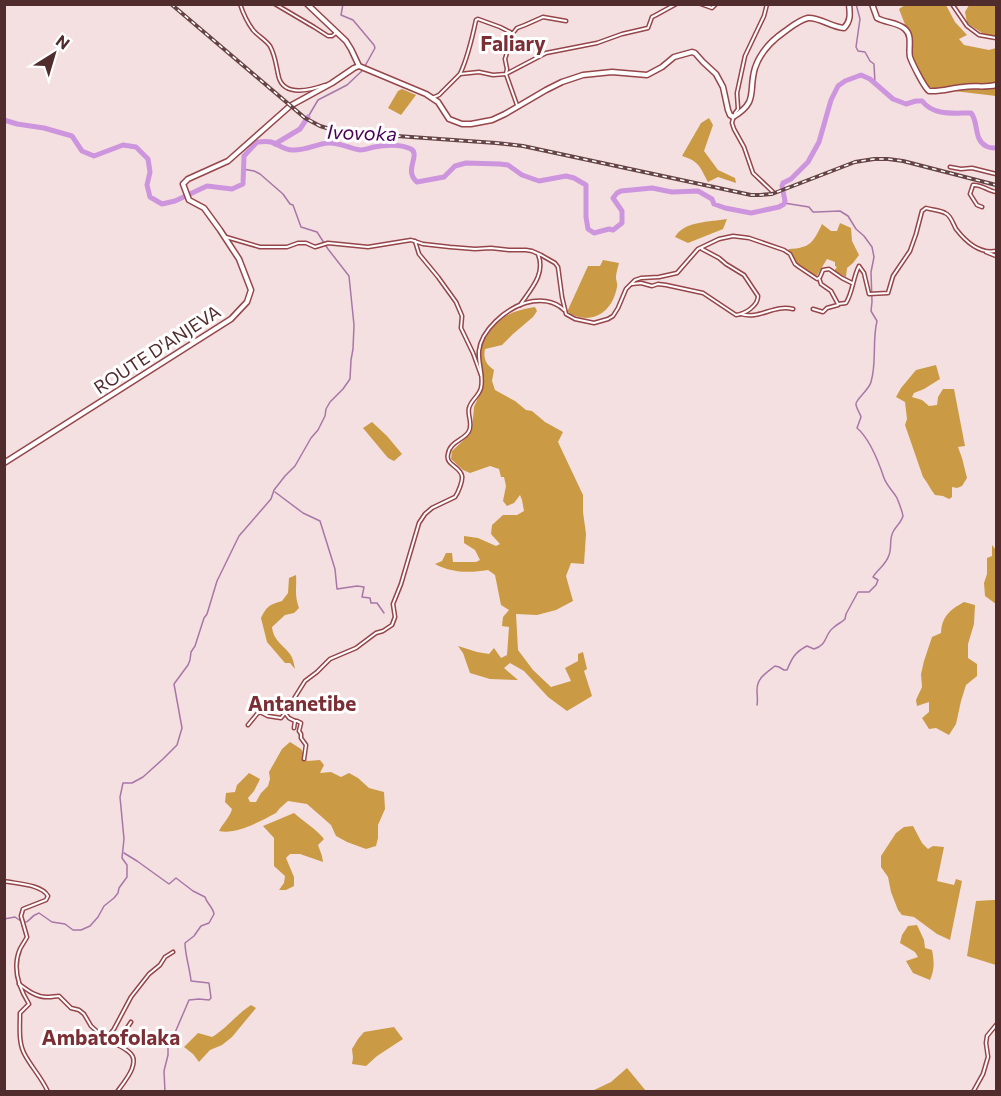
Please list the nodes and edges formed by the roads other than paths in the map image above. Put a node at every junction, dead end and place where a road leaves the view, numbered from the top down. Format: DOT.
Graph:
graph roads {
  1 [pos="240,4"];
  2 [pos="275,4"];
  3 [pos="306,4"];
  4 [pos="676,4"];
  5 [pos="701,4"];
  6 [pos="716,4"];
  7 [pos="767,4"];
  8 [pos="849,4"];
  9 [pos="872,4"];
  10 [pos="952,4"];
  11 [pos="566,21"];
  12 [pos="336,33"];
  13 [pos="512,38"];
  14 [pos="996,38"];
  15 [pos="355,59"];
  16 [pos="362,68"];
  17 [pos="349,71"];
  18 [pos="460,74"];
  19 [pos="506,74"];
  20 [pos="332,83"];
  21 [pos="996,85"];
  22 [pos="432,98"];
  23 [pos="518,107"];
  24 [pos="733,117"];
  25 [pos="950,167"];
  26 [pos="996,174"];
  27 [pos="773,192"];
  28 [pos="996,192"];
  29 [pos="982,207"];
  30 [pos="224,237"];
  31 [pos="415,242"];
  32 [pos="701,248"];
  33 [pos="984,251"];
  34 [pos="996,251"];
  35 [pos="537,254"];
  36 [pos="996,256"];
  37 [pos="819,278"];
  38 [pos="852,283"];
  39 [pos="630,284"];
  40 [pos="520,305"];
  41 [pos="840,305"];
  42 [pos="793,309"];
  43 [pos="813,309"];
  44 [pos="564,310"];
  45 [pos="741,314"];
  46 [pos="482,377"];
  47 [pos="4,463"];
  48 [pos="285,713"];
  49 [pos="295,721"];
  50 [pos="248,725"];
  51 [pos="294,728"];
  52 [pos="304,759"];
  53 [pos="4,881"];
  54 [pos="173,952"];
  55 [pos="19,984"];
  56 [pos="131,1022"];
  57 [pos="996,1025"];
  58 [pos="107,1038"];
  59 [pos="48,1092"];
  60 [pos="117,1092"];
  61 [pos="973,1092"];
  1 -- 20 [label="street"];
  2 -- 12 [label="street"];
  3 -- 12 [label="street"];
  4 -- 19 [label="street"];
  5 -- 6 [label="street"];
  7 -- 24 [label="street"];
  8 -- 24 [label="street"];
  9 -- 21 [label="street"];
  10 -- 14 [label="street"];
  11 -- 13 [label="street"];
  12 -- 15 [label="street"];
  13 -- 18 [label="street"];
  13 -- 19 [label="street"];
  15 -- 16 [label="street"];
  15 -- 17 [label="street"];
  16 -- 17 [label="street"];
  16 -- 22 [label="street"];
  17 -- 20 [label="street"];
  18 -- 19 [label="street"];
  18 -- 22 [label="street"];
  19 -- 23 [label="street"];
  20 -- 30 [label="street, ROUTE D'ANJEVA"];
  22 -- 23 [label="street"];
  23 -- 24 [label="street"];
  24 -- 27 [label="street"];
  25 -- 26 [label="street"];
  28 -- 29 [label="street"];
  30 -- 31 [label="street"];
  30 -- 47 [label="street, ROUTE D'ANJEVA"];
  31 -- 35 [label="street"];
  31 -- 46 [label="street"];
  32 -- 37 [label="street"];
  32 -- 39 [label="street"];
  32 -- 45 [label="street"];
  33 -- 34 [label="street"];
  33 -- 36 [label="street"];
  33 -- 38 [label="street"];
  35 -- 40 [label="street"];
  35 -- 44 [label="street"];
  37 -- 38 [label="street"];
  37 -- 41 [label="street"];
  38 -- 41 [label="street"];
  39 -- 44 [label="street"];
  39 -- 45 [label="street"];
  40 -- 44 [label="street"];
  40 -- 46 [label="street"];
  41 -- 43 [label="street"];
  42 -- 45 [label="street"];
  46 -- 48 [label="street"];
  48 -- 49 [label="street"];
  48 -- 50 [label="street"];
  49 -- 51 [label="street"];
  49 -- 52 [label="street"];
  53 -- 55 [label="street"];
  54 -- 58 [label="street"];
  55 -- 58 [label="street"];
  55 -- 59 [label="street"];
  56 -- 58 [label="street"];
  57 -- 61 [label="street"];
  58 -- 60 [label="street"];
}
